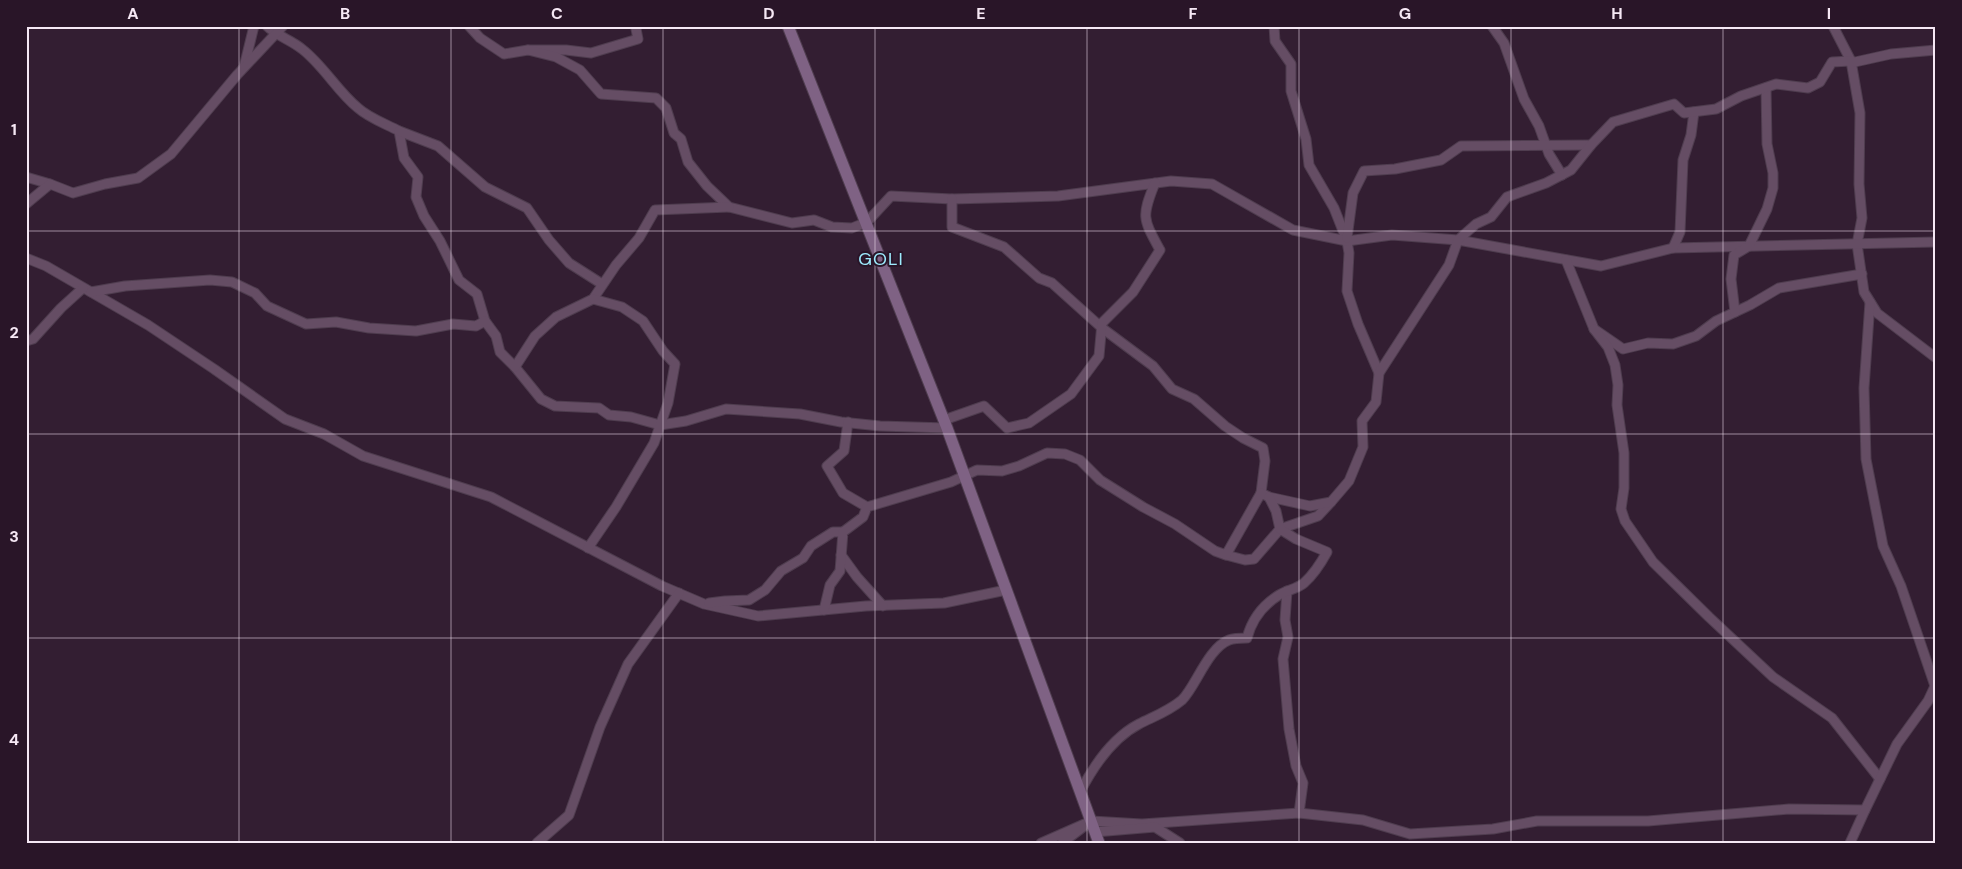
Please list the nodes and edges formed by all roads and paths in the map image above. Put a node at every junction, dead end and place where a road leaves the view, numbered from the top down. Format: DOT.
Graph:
graph roads {
  1 [pos="254,26"];
  2 [pos="266,26"];
  3 [pos="283,26"];
  4 [pos="469,26"];
  5 [pos="637,26"];
  6 [pos="788,26"];
  7 [pos="1274,26"];
  8 [pos="1492,26"];
  9 [pos="1833,26"];
  10 [pos="276,35"];
  11 [pos="528,50"];
  12 [pos="1936,50"];
  13 [pos="1852,61"];
  14 [pos="244,67"];
  15 [pos="1766,88"];
  16 [pos="1694,112"];
  17 [pos="399,131"];
  18 [pos="1546,144"];
  19 [pos="1591,145"];
  20 [pos="1562,175"];
  21 [pos="26,177"];
  22 [pos="1156,183"];
  23 [pos="50,184"];
  24 [pos="952,199"];
  25 [pos="26,204"];
  26 [pos="729,206"];
  27 [pos="867,222"];
  28 [pos="1458,240"];
  29 [pos="1346,241"];
  30 [pos="1936,242"];
  31 [pos="1857,244"];
  32 [pos="1750,246"];
  33 [pos="1673,248"];
  34 [pos="26,258"];
  35 [pos="1566,260"];
  36 [pos="1862,274"];
  37 [pos="602,284"];
  38 [pos="87,290"];
  39 [pos="593,298"];
  40 [pos="1870,302"];
  41 [pos="1735,312"];
  42 [pos="485,322"];
  43 [pos="1102,328"];
  44 [pos="1594,329"];
  45 [pos="26,341"];
  46 [pos="1936,358"];
  47 [pos="515,367"];
  48 [pos="1379,373"];
  49 [pos="848,422"];
  50 [pos="946,424"];
  51 [pos="660,425"];
  52 [pos="964,476"];
  53 [pos="1265,495"];
  54 [pos="1331,502"];
  55 [pos="867,507"];
  56 [pos="1280,529"];
  57 [pos="843,532"];
  58 [pos="588,548"];
  59 [pos="841,554"];
  60 [pos="1226,555"];
  61 [pos="1006,590"];
  62 [pos="1287,591"];
  63 [pos="679,593"];
  64 [pos="704,604"];
  65 [pos="883,606"];
  66 [pos="824,610"];
  67 [pos="1936,685"];
  68 [pos="1880,780"];
  69 [pos="1080,792"];
  70 [pos="1865,810"];
  71 [pos="1299,814"];
  72 [pos="1095,832"];
  73 [pos="537,843"];
  74 [pos="1041,843"];
  75 [pos="1062,843"];
  76 [pos="1180,843"];
  77 [pos="1850,843"];
  1 -- 14 [label="street"];
  2 -- 10 [label="street"];
  3 -- 10 [label="street"];
  4 -- 11 [label="street"];
  5 -- 11 [label="street"];
  6 -- 27 [label="main road"];
  7 -- 29 [label="street"];
  8 -- 18 [label="street"];
  9 -- 13 [label="street"];
  10 -- 14 [label="street"];
  10 -- 17 [label="street"];
  11 -- 26 [label="street"];
  12 -- 13 [label="street"];
  13 -- 15 [label="street"];
  13 -- 31 [label="street"];
  14 -- 23 [label="street"];
  15 -- 16 [label="street"];
  15 -- 32 [label="street"];
  16 -- 19 [label="street"];
  16 -- 33 [label="street"];
  17 -- 37 [label="street"];
  17 -- 42 [label="street"];
  18 -- 19 [label="street"];
  18 -- 20 [label="street"];
  18 -- 29 [label="street"];
  19 -- 20 [label="street"];
  20 -- 28 [label="street"];
  21 -- 23 [label="street"];
  22 -- 24 [label="street"];
  22 -- 29 [label="street"];
  22 -- 43 [label="street"];
  23 -- 25 [label="street"];
  24 -- 27 [label="street"];
  24 -- 43 [label="street"];
  26 -- 27 [label="street"];
  26 -- 37 [label="street"];
  27 -- 50 [label="main road"];
  28 -- 29 [label="street"];
  28 -- 35 [label="street"];
  28 -- 48 [label="street"];
  29 -- 48 [label="street"];
  30 -- 31 [label="street"];
  31 -- 32 [label="street"];
  31 -- 36 [label="street"];
  32 -- 33 [label="street"];
  32 -- 41 [label="street"];
  33 -- 35 [label="street"];
  34 -- 38 [label="street"];
  35 -- 44 [label="street"];
  36 -- 40 [label="street"];
  36 -- 41 [label="street"];
  37 -- 39 [label="street"];
  38 -- 42 [label="street"];
  38 -- 45 [label="street"];
  38 -- 58 [label="street"];
  39 -- 47 [label="street"];
  39 -- 51 [label="street"];
  40 -- 46 [label="street"];
  40 -- 67 [label="street"];
  41 -- 44 [label="street"];
  42 -- 47 [label="street"];
  43 -- 50 [label="street"];
  43 -- 53 [label="street"];
  44 -- 68 [label="street"];
  47 -- 51 [label="street"];
  48 -- 54 [label="street"];
  49 -- 50 [label="street"];
  49 -- 51 [label="street"];
  49 -- 55 [label="street"];
  50 -- 52 [label="main road"];
  51 -- 58 [label="street"];
  52 -- 55 [label="street"];
  52 -- 60 [label="street"];
  52 -- 61 [label="main road"];
  53 -- 54 [label="street"];
  53 -- 56 [label="street"];
  53 -- 60 [label="street"];
  54 -- 56 [label="street"];
  55 -- 57 [label="street"];
  56 -- 60 [label="street"];
  56 -- 62 [label="street"];
  57 -- 59 [label="street"];
  57 -- 64 [label="street"];
  58 -- 63 [label="street"];
  59 -- 65 [label="street"];
  59 -- 66 [label="street"];
  61 -- 65 [label="street"];
  61 -- 69 [label="main road"];
  62 -- 69 [label="street"];
  62 -- 71 [label="street"];
  63 -- 64 [label="street"];
  63 -- 73 [label="street"];
  64 -- 66 [label="street"];
  65 -- 66 [label="street"];
  67 -- 68 [label="street"];
  68 -- 70 [label="street"];
  69 -- 72 [label="main road"];
  70 -- 71 [label="street"];
  70 -- 77 [label="street"];
  71 -- 72 [label="street"];
  72 -- 74 [label="street"];
  72 -- 75 [label="street"];
  72 -- 76 [label="street"];
}
